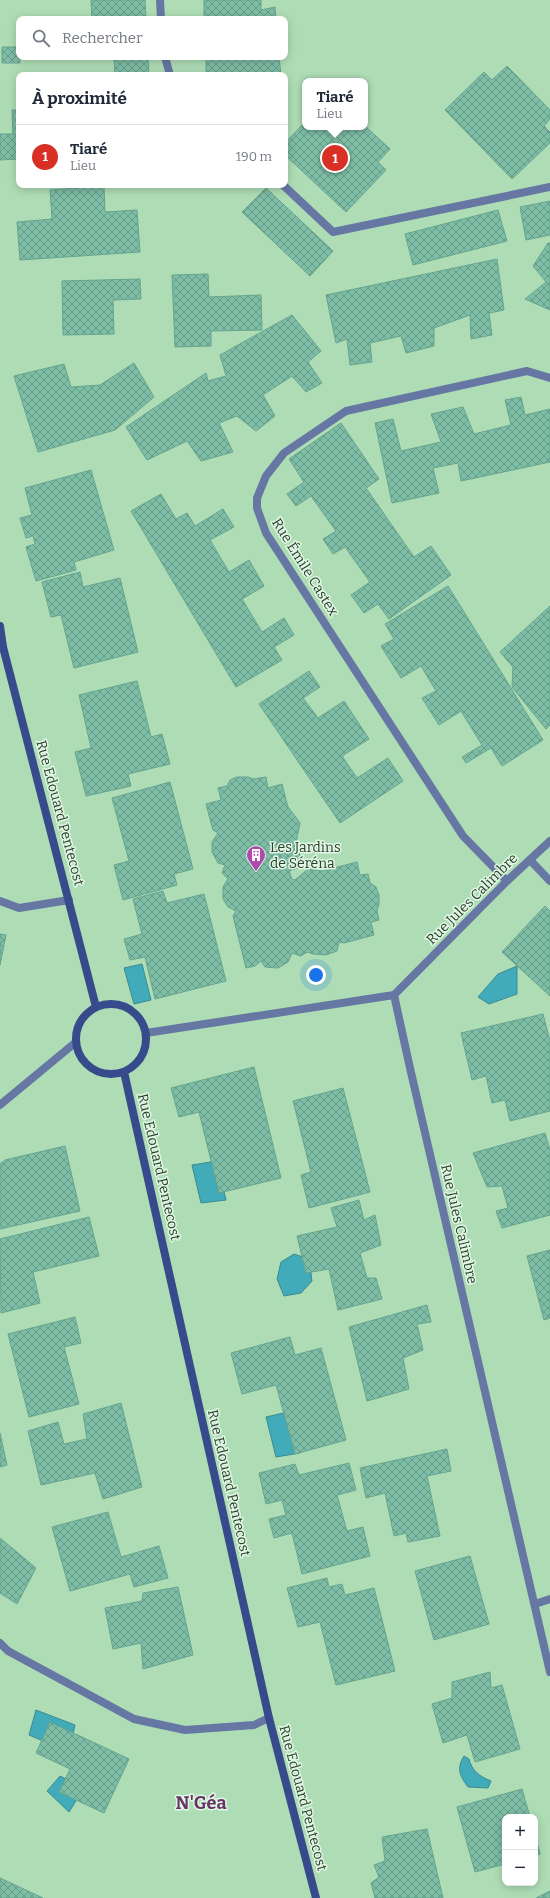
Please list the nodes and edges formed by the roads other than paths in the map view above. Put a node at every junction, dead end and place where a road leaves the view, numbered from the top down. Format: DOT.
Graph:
graph roads {
  1 [pos="160,0"];
  2 [pos="161,16"];
  3 [pos="165,60"];
  4 [pos="169,72"];
  5 [pos="550,187"];
  6 [pos="286,188"];
  7 [pos="550,378"];
  8 [pos="0,626"];
  9 [pos="550,841"];
  10 [pos="530,860"];
  11 [pos="507,881"];
  12 [pos="550,881"];
  13 [pos="69,900"];
  14 [pos="0,901"];
  15 [pos="394,995"];
  16 [pos="96,1007"];
  17 [pos="146,1033"];
  18 [pos="76,1042"];
  19 [pos="124,1072"];
  20 [pos="0,1105"];
  21 [pos="550,1598"];
  22 [pos="535,1604"];
  23 [pos="0,1643"];
  24 [pos="550,1672"];
  25 [pos="269,1718"];
  26 [pos="316,1898"];
  1 -- 2 [label="street"];
  3 -- 4 [label="street"];
  5 -- 6 [label="street"];
  7 -- 11 [label="street, Rue Émile Castex"];
  8 -- 13 [label="street, Rue Edouard Pentecost"];
  9 -- 10 [label="street, Rue Jules Calimbre"];
  10 -- 11 [label="street, Rue Jules Calimbre"];
  10 -- 12 [label="street"];
  11 -- 15 [label="street, Rue Jules Calimbre"];
  13 -- 14 [label="street"];
  13 -- 16 [label="street, Rue Edouard Pentecost"];
  15 -- 17 [label="street"];
  15 -- 22 [label="street, Rue Jules Calimbre"];
  16 -- 17 [label="street"];
  16 -- 18 [label="street"];
  17 -- 19 [label="street"];
  18 -- 19 [label="street"];
  18 -- 20 [label="street"];
  19 -- 25 [label="street, Rue Edouard Pentecost"];
  21 -- 22 [label="street"];
  22 -- 24 [label="street, Rue Jules Calimbre"];
  23 -- 25 [label="street"];
  25 -- 26 [label="street, Rue Edouard Pentecost"];
}
